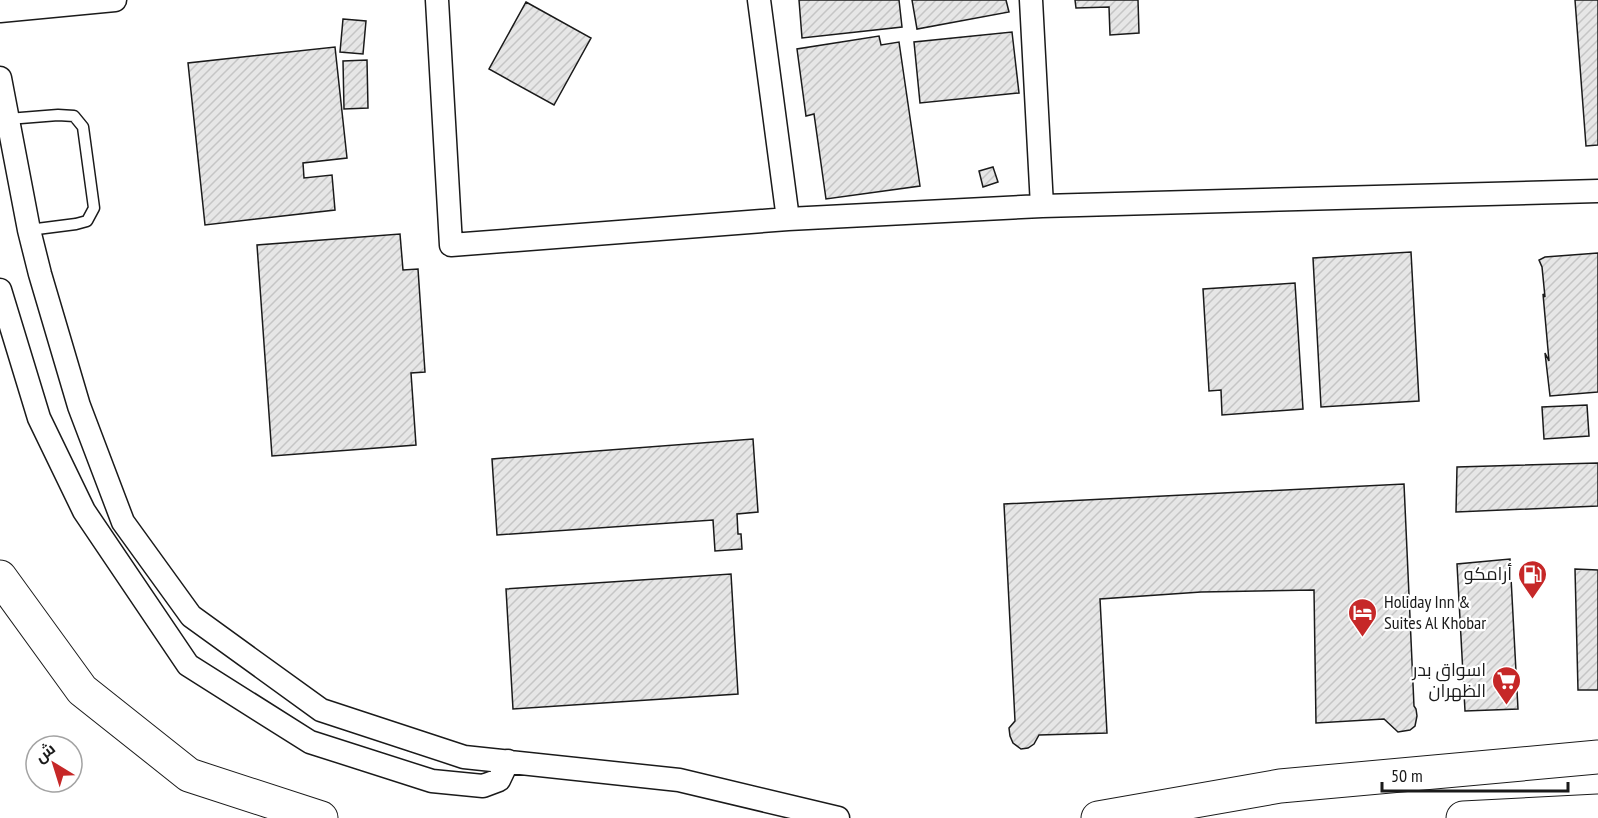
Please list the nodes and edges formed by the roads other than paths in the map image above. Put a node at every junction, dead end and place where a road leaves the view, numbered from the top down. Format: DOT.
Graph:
graph roads {
  1 [pos="115,0"];
  2 [pos="437,0"];
  3 [pos="759,0"];
  4 [pos="1031,0"];
  5 [pos="0,11"];
  6 [pos="0,78"];
  7 [pos="8,119"];
  8 [pos="1598,191"];
  9 [pos="1042,206"];
  10 [pos="788,219"];
  11 [pos="28,230"];
  12 [pos="0,290"];
  13 [pos="0,577"];
  14 [pos="204,625"];
  15 [pos="188,665"];
  16 [pos="1598,757"];
  17 [pos="508,761"];
  18 [pos="1598,811"];
  19 [pos="321,818"];
  20 [pos="837,818"];
  21 [pos="1098,818"];
  22 [pos="1463,818"];
  1 -- 5 [label="street"];
  2 -- 10 [label="street"];
  3 -- 10 [label="street"];
  4 -- 9 [label="street"];
  6 -- 7 [label="street"];
  7 -- 11 [label="street"];
  7 -- 11 [label="lane"];
  8 -- 9 [label="street"];
  9 -- 10 [label="street"];
  11 -- 14 [label="street"];
  12 -- 15 [label="street"];
  13 -- 19 [label="main road"];
  14 -- 15 [label="street"];
  14 -- 17 [label="street"];
  15 -- 17 [label="street"];
  16 -- 21 [label="main road"];
  17 -- 20 [label="street"];
  18 -- 22 [label="main road"];
}
